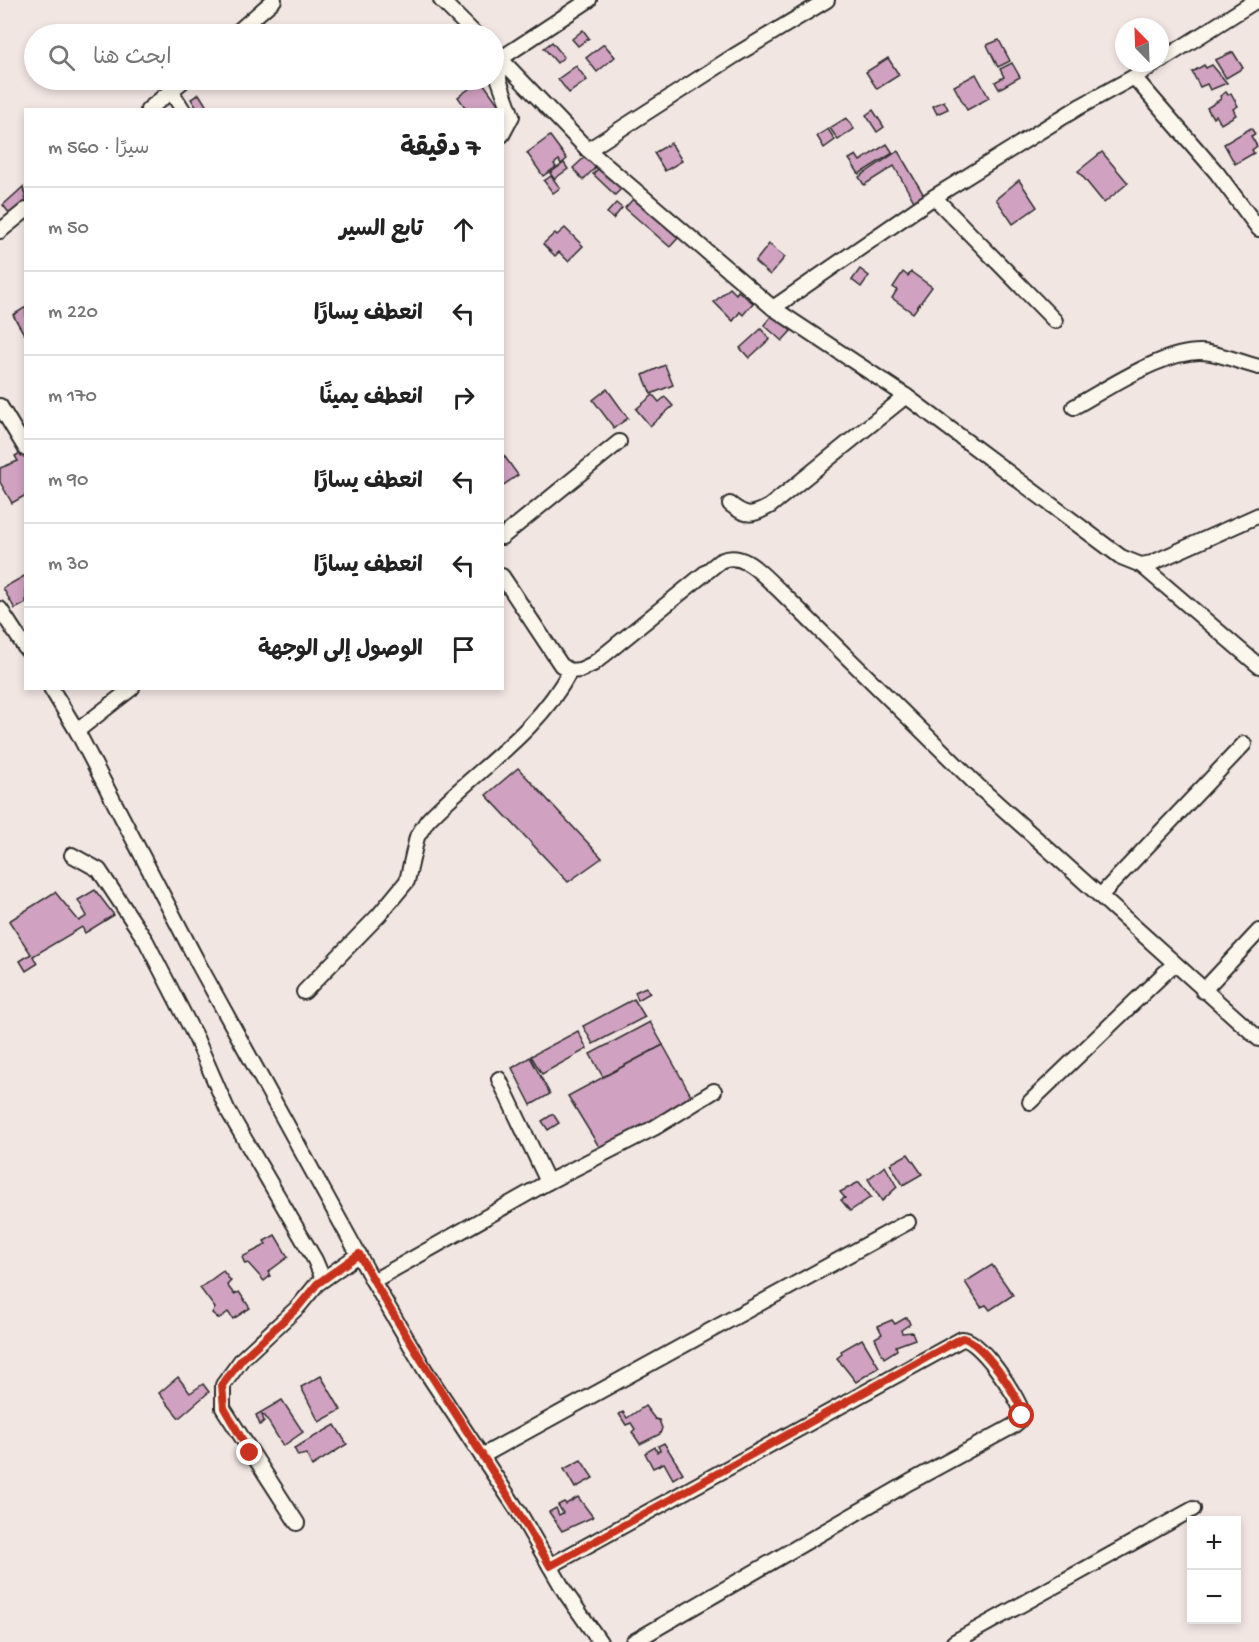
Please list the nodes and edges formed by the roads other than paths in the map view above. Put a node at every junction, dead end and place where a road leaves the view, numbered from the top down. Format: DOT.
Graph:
graph roads {
  1 [pos="274,0"];
  2 [pos="441,0"];
  3 [pos="589,0"];
  4 [pos="827,0"];
  5 [pos="1257,0"];
  6 [pos="246,24"];
  7 [pos="466,24"];
  8 [pos="504,52"];
  9 [pos="1169,55"];
  10 [pos="504,63"];
  11 [pos="1142,72"];
  12 [pos="1134,77"];
  13 [pos="503,90"];
  14 [pos="171,91"];
  15 [pos="150,108"];
  16 [pos="182,108"];
  17 [pos="504,131"];
  18 [pos="588,150"];
  19 [pos="934,197"];
  20 [pos="24,212"];
  21 [pos="1259,229"];
  22 [pos="0,231"];
  23 [pos="773,308"];
  24 [pos="1055,321"];
  25 [pos="1259,367"];
  26 [pos="906,396"];
  27 [pos="0,406"];
  28 [pos="1074,406"];
  29 [pos="619,442"];
  30 [pos="24,446"];
  31 [pos="730,504"];
  32 [pos="1259,515"];
  33 [pos="504,535"];
  34 [pos="1141,565"];
  35 [pos="504,579"];
  36 [pos="0,609"];
  37 [pos="24,644"];
  38 [pos="1259,666"];
  39 [pos="570,671"];
  40 [pos="52,690"];
  41 [pos="129,690"];
  42 [pos="77,731"];
  43 [pos="1244,744"];
  44 [pos="72,855"];
  45 [pos="1100,896"];
  46 [pos="1259,931"];
  47 [pos="1174,964"];
  48 [pos="1203,991"];
  49 [pos="304,992"];
  50 [pos="1259,1039"];
  51 [pos="499,1079"];
  52 [pos="714,1091"];
  53 [pos="1030,1102"];
  54 [pos="549,1182"];
  55 [pos="908,1222"];
  56 [pos="359,1254"];
  57 [pos="323,1279"];
  58 [pos="373,1281"];
  59 [pos="482,1456"];
  60 [pos="1193,1509"];
  61 [pos="297,1522"];
  62 [pos="550,1566"];
  63 [pos="600,1642"];
  64 [pos="633,1642"];
  65 [pos="954,1642"];
  1 -- 6 [label="street"];
  2 -- 7 [label="street"];
  3 -- 8 [label="street"];
  4 -- 18 [label="street"];
  5 -- 9 [label="street"];
  10 -- 18 [label="street"];
  11 -- 12 [label="street"];
  12 -- 19 [label="street"];
  12 -- 21 [label="street"];
  13 -- 17 [label="street"];
  14 -- 15 [label="street"];
  14 -- 16 [label="street"];
  18 -- 23 [label="street"];
  19 -- 23 [label="street"];
  19 -- 24 [label="street"];
  20 -- 22 [label="street"];
  23 -- 26 [label="street"];
  25 -- 28 [label="street"];
  26 -- 31 [label="street"];
  26 -- 34 [label="street"];
  27 -- 30 [label="street"];
  29 -- 33 [label="street"];
  32 -- 34 [label="street"];
  34 -- 38 [label="street"];
  35 -- 39 [label="street"];
  36 -- 37 [label="street"];
  39 -- 45 [label="street"];
  39 -- 49 [label="street"];
  40 -- 42 [label="street"];
  41 -- 42 [label="street"];
  42 -- 56 [label="street"];
  43 -- 45 [label="street"];
  44 -- 57 [label="street"];
  45 -- 47 [label="street"];
  46 -- 48 [label="street"];
  47 -- 48 [label="street"];
  47 -- 53 [label="street"];
  48 -- 50 [label="street"];
  51 -- 54 [label="street"];
  52 -- 54 [label="street"];
  54 -- 58 [label="street"];
  55 -- 59 [label="street"];
  56 -- 57 [label="street"];
  56 -- 58 [label="street"];
  57 -- 61 [label="street"];
  58 -- 59 [label="street"];
  59 -- 62 [label="street"];
  60 -- 65 [label="street"];
  62 -- 63 [label="street"];
  62 -- 64 [label="street"];
}
